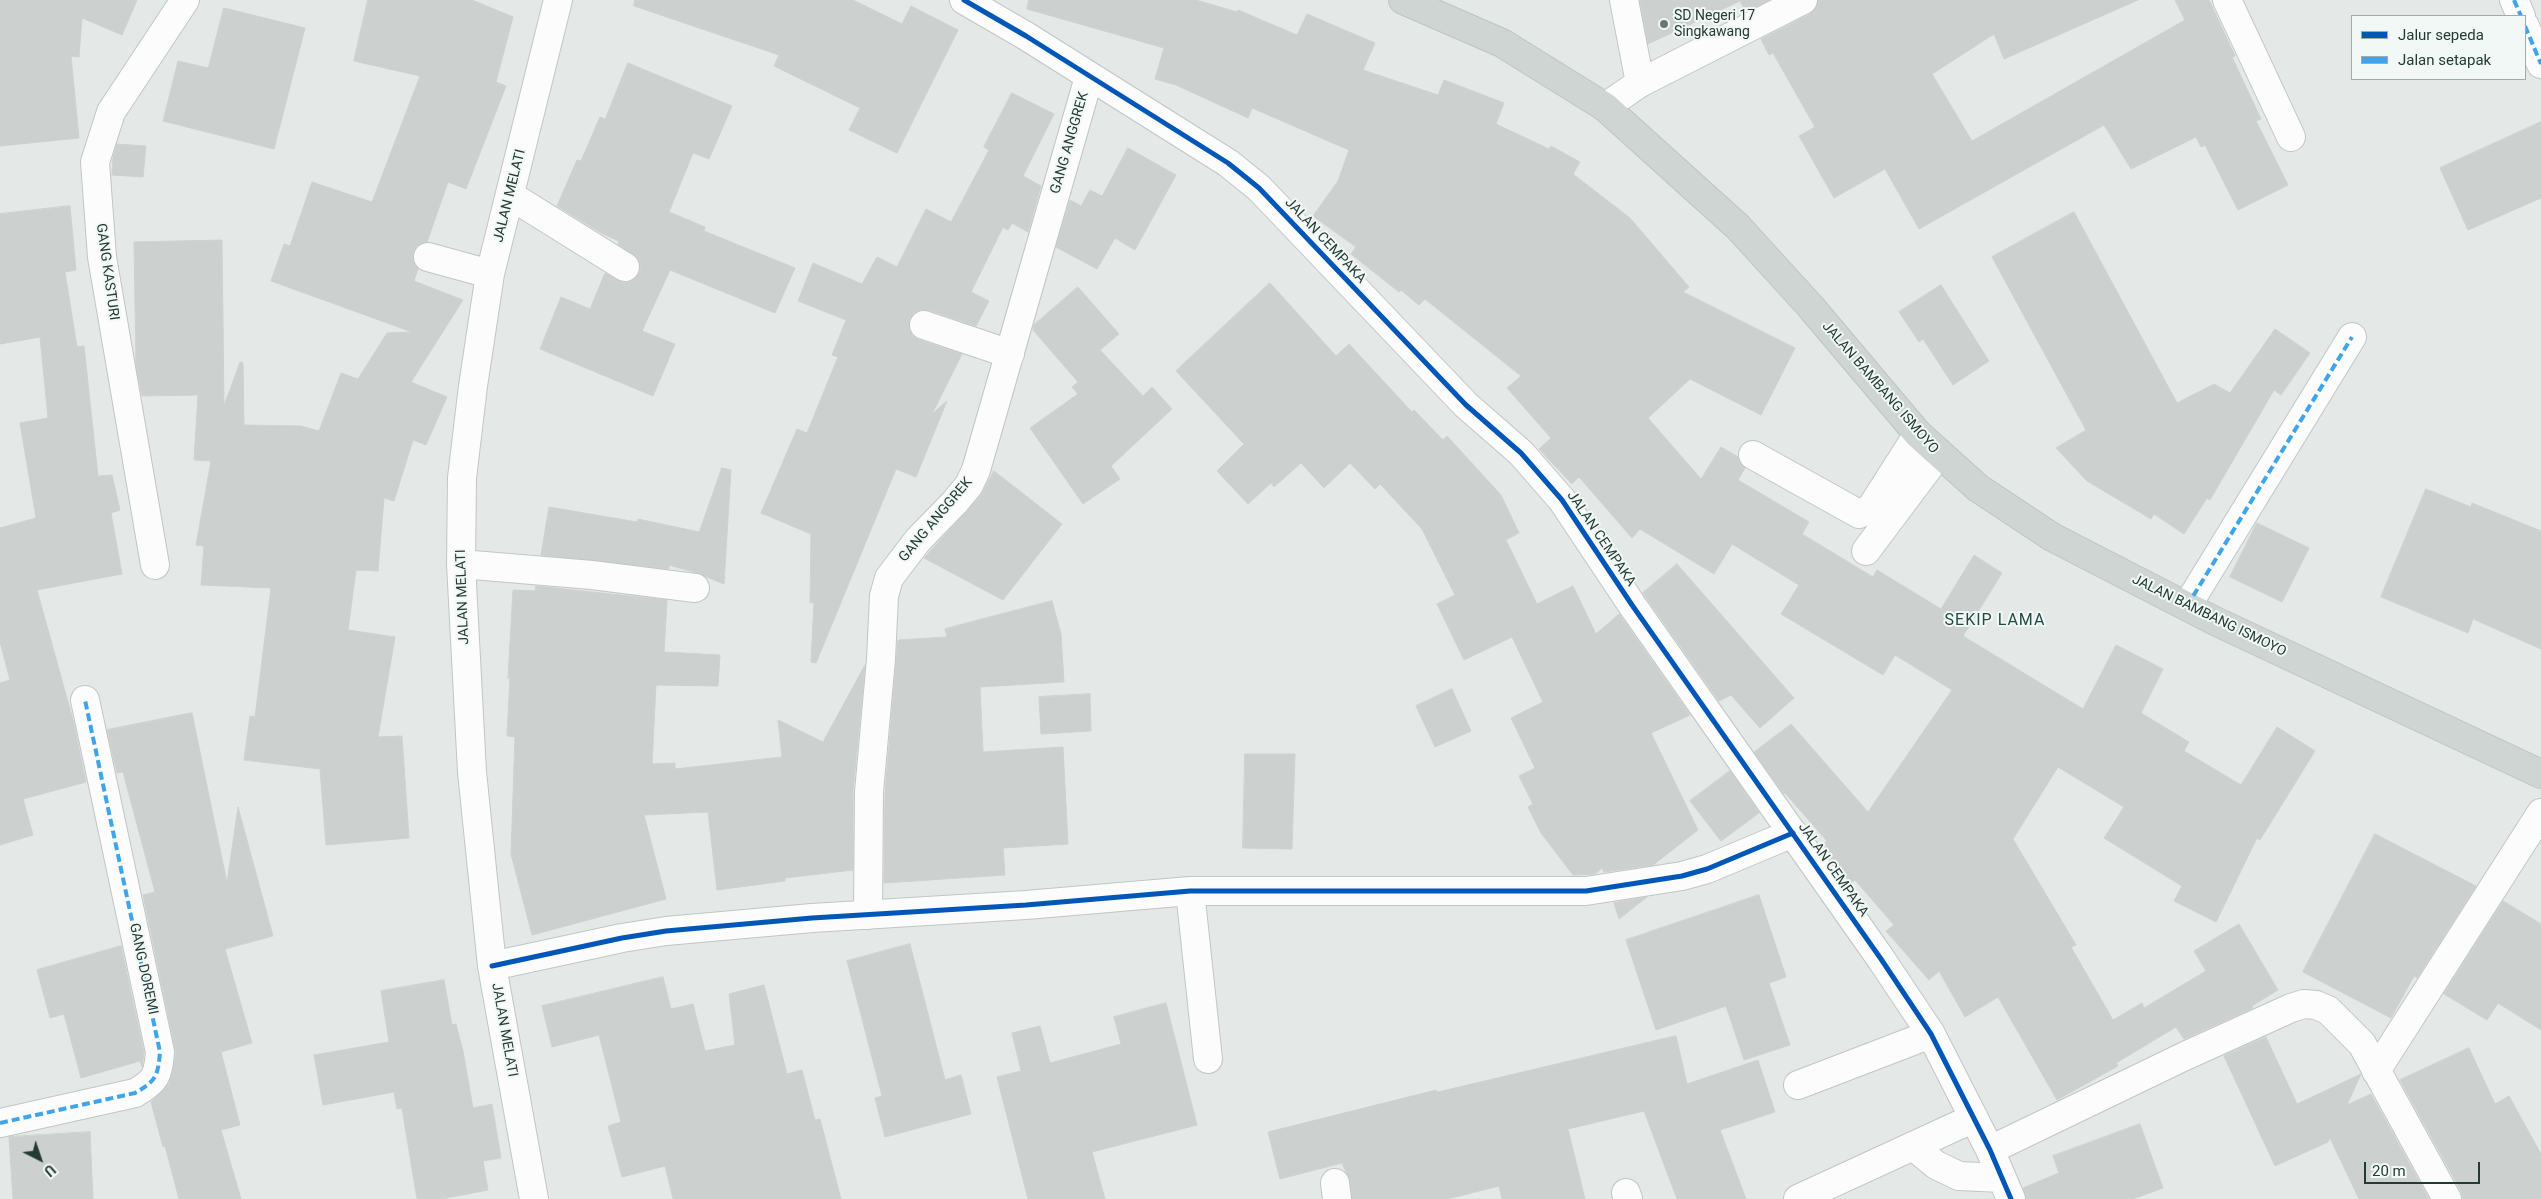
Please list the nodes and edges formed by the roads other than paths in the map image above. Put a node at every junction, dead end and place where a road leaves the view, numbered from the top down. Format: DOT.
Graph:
graph roads {
  1 [pos="185,0"];
  2 [pos="558,0"];
  3 [pos="964,0"];
  4 [pos="1403,0"];
  5 [pos="1624,0"];
  6 [pos="1803,0"];
  7 [pos="2227,0"];
  8 [pos="2514,0"];
  9 [pos="2521,15"];
  10 [pos="2526,28"];
  11 [pos="2541,64"];
  12 [pos="1089,78"];
  13 [pos="1640,83"];
  14 [pos="1605,107"];
  15 [pos="2291,137"];
  16 [pos="511,196"];
  17 [pos="428,257"];
  18 [pos="625,267"];
  19 [pos="490,274"];
  20 [pos="924,325"];
  21 [pos="2352,337"];
  22 [pos="1010,354"];
  23 [pos="1918,434"];
  24 [pos="1938,454"];
  25 [pos="1754,455"];
  26 [pos="1904,477"];
  27 [pos="1879,514"];
  28 [pos="1866,551"];
  29 [pos="461,564"];
  30 [pos="155,565"];
  31 [pos="695,588"];
  32 [pos="2187,606"];
  33 [pos="85,700"];
  34 [pos="2541,774"];
  35 [pos="2541,813"];
  36 [pos="1793,833"];
  37 [pos="1190,891"];
  38 [pos="868,915"];
  39 [pos="492,966"];
  40 [pos="1931,1034"];
  41 [pos="1208,1059"];
  42 [pos="2376,1071"];
  43 [pos="1798,1085"];
  44 [pos="1974,1118"];
  45 [pos="0,1123"];
  46 [pos="1913,1146"];
  47 [pos="1990,1150"];
  48 [pos="2007,1188"];
  49 [pos="534,1199"];
  50 [pos="1798,1199"];
  51 [pos="2447,1199"];
  1 -- 30 [label="street, GANG KASTURI"];
  2 -- 16 [label="street, JALAN MELATI"];
  3 -- 12 [label="street, JALAN CEMPAKA"];
  4 -- 14 [label="main road, JALAN BAMBANG ISMOYO"];
  5 -- 13 [label="street"];
  6 -- 13 [label="street"];
  7 -- 15 [label="street"];
  8 -- 9 [label="street"];
  10 -- 11 [label="street"];
  12 -- 22 [label="street, GANG ANGGREK"];
  12 -- 36 [label="street, JALAN CEMPAKA"];
  13 -- 14 [label="street"];
  14 -- 23 [label="main road, JALAN BAMBANG ISMOYO"];
  16 -- 18 [label="street"];
  16 -- 19 [label="street, JALAN MELATI"];
  17 -- 19 [label="street"];
  19 -- 29 [label="street, JALAN MELATI"];
  20 -- 22 [label="street"];
  21 -- 32 [label="street"];
  22 -- 38 [label="street, GANG ANGGREK"];
  23 -- 24 [label="main road, JALAN BAMBANG ISMOYO"];
  23 -- 26 [label="street"];
  24 -- 26 [label="street"];
  24 -- 32 [label="main road, JALAN BAMBANG ISMOYO"];
  25 -- 27 [label="street"];
  26 -- 27 [label="street"];
  27 -- 28 [label="street"];
  29 -- 31 [label="street"];
  29 -- 39 [label="street, JALAN MELATI"];
  32 -- 34 [label="main road, JALAN BAMBANG ISMOYO"];
  33 -- 45 [label="street, GANG DOREMI"];
  35 -- 42 [label="street"];
  36 -- 37 [label="street"];
  36 -- 40 [label="street, JALAN CEMPAKA"];
  37 -- 38 [label="street"];
  37 -- 41 [label="street"];
  38 -- 39 [label="street"];
  39 -- 49 [label="street, JALAN MELATI"];
  40 -- 43 [label="street"];
  40 -- 44 [label="street, JALAN CEMPAKA"];
  42 -- 47 [label="street"];
  42 -- 51 [label="street"];
  44 -- 46 [label="street"];
  44 -- 47 [label="street, JALAN CEMPAKA"];
  46 -- 48 [label="street"];
  46 -- 50 [label="street"];
  47 -- 48 [label="street, JALAN CEMPAKA"];
}
